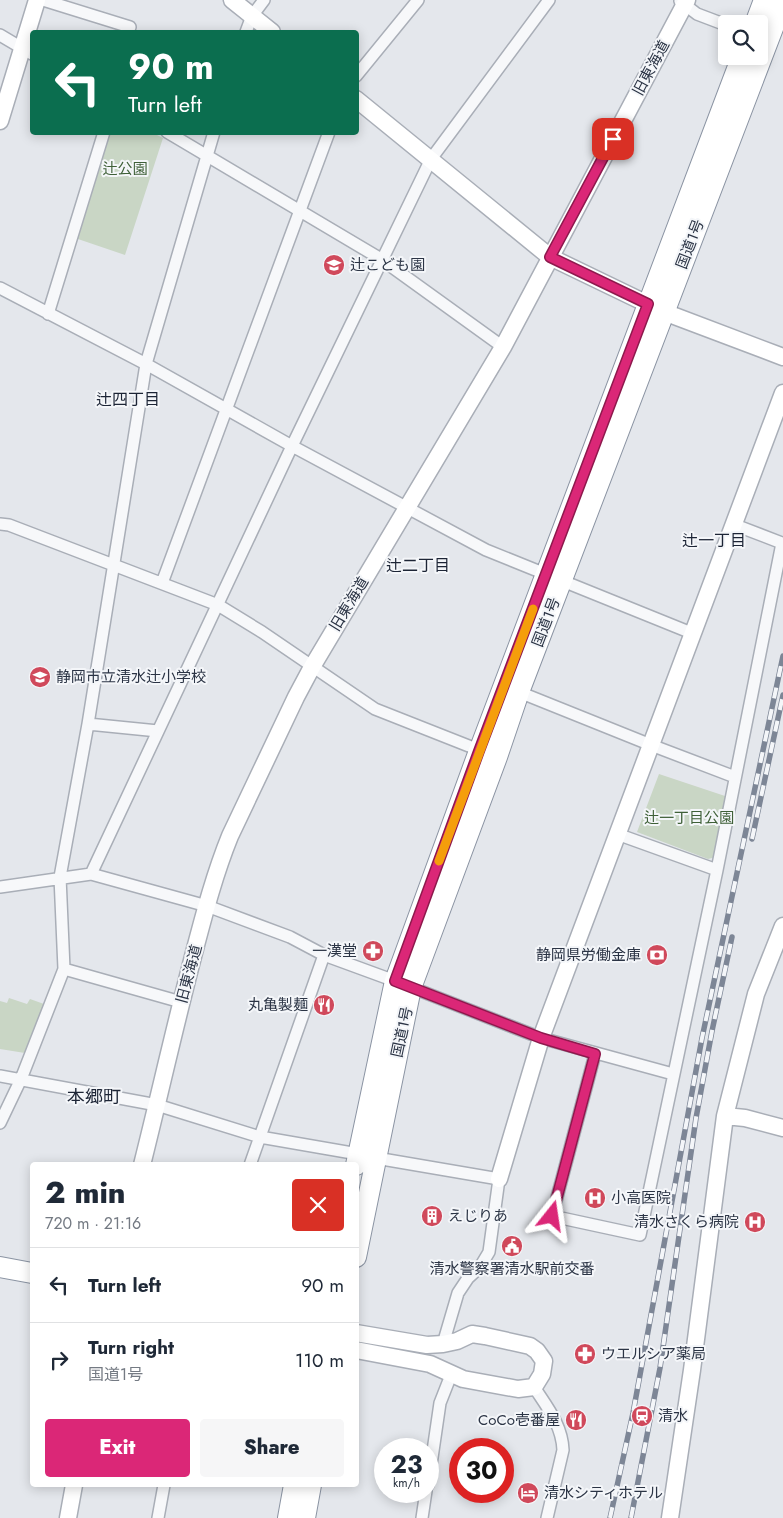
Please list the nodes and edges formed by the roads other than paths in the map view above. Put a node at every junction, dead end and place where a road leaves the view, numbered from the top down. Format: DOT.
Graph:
graph roads {
  1 [pos="37,0"];
  2 [pos="43,0"];
  3 [pos="232,0"];
  4 [pos="264,0"];
  5 [pos="418,0"];
  6 [pos="549,0"];
  7 [pos="764,0"];
  8 [pos="684,2"];
  9 [pos="783,2"];
  10 [pos="758,15"];
  11 [pos="252,16"];
  12 [pos="718,22"];
  13 [pos="31,30"];
  14 [pos="129,30"];
  15 [pos="247,30"];
  16 [pos="270,30"];
  17 [pos="768,30"];
  18 [pos="0,35"];
  19 [pos="30,36"];
  20 [pos="27,51"];
  21 [pos="739,65"];
  22 [pos="753,65"];
  23 [pos="359,72"];
  24 [pos="359,101"];
  25 [pos="0,121"];
  26 [pos="103,135"];
  27 [pos="172,135"];
  28 [pos="213,135"];
  29 [pos="328,135"];
  30 [pos="207,155"];
  31 [pos="431,159"];
  32 [pos="300,211"];
  33 [pos="550,257"];
  34 [pos="382,259"];
  35 [pos="0,288"];
  36 [pos="656,308"];
  37 [pos="48,314"];
  38 [pos="503,347"];
  39 [pos="783,357"];
  40 [pos="146,364"];
  41 [pos="783,393"];
  42 [pos="226,408"];
  43 [pos="292,446"];
  44 [pos="407,507"];
  45 [pos="0,524"];
  46 [pos="735,525"];
  47 [pos="112,565"];
  48 [pos="554,578"];
  49 [pos="162,583"];
  50 [pos="218,605"];
  51 [pos="694,634"];
  52 [pos="312,667"];
  53 [pos="520,692"];
  54 [pos="88,724"];
  55 [pos="158,731"];
  56 [pos="651,746"];
  57 [pos="488,754"];
  58 [pos="735,777"];
  59 [pos="617,834"];
  60 [pos="717,870"];
  61 [pos="91,874"];
  62 [pos="60,877"];
  63 [pos="0,887"];
  64 [pos="207,906"];
  65 [pos="783,926"];
  66 [pos="324,955"];
  67 [pos="64,969"];
  68 [pos="403,984"];
  69 [pos="181,1002"];
  70 [pos="541,1038"];
  71 [pos="595,1054"];
  72 [pos="673,1074"];
  73 [pos="0,1076"];
  74 [pos="21,1079"];
  75 [pos="157,1105"];
  76 [pos="725,1116"];
  77 [pos="0,1123"];
  78 [pos="783,1128"];
  79 [pos="260,1137"];
  80 [pos="363,1159"];
  81 [pos="143,1162"];
  82 [pos="251,1162"];
  83 [pos="500,1179"];
  84 [pos="359,1215"];
  85 [pos="0,1267"];
  86 [pos="30,1273"];
  87 [pos="0,1280"];
  88 [pos="30,1286"];
  89 [pos="359,1334"];
  90 [pos="444,1344"];
  91 [pos="359,1351"];
  92 [pos="451,1375"];
  93 [pos="534,1387"];
  94 [pos="435,1438"];
  95 [pos="74,1487"];
  96 [pos="164,1487"];
  97 [pos="294,1487"];
  98 [pos="311,1487"];
  99 [pos="424,1503"];
  100 [pos="68,1518"];
  101 [pos="158,1518"];
  102 [pos="288,1518"];
  103 [pos="305,1518"];
  104 [pos="422,1518"];
  105 [pos="547,1518"];
  106 [pos="670,1518"];
  1 -- 13 [label="street"];
  2 -- 14 [label="street"];
  3 -- 11 [label="street"];
  4 -- 11 [label="street"];
  5 -- 23 [label="street"];
  6 -- 31 [label="street"];
  7 -- 10 [label="highway"];
  8 -- 12 [label="street"];
  8 -- 33 [label="street, 旧東海道"];
  9 -- 17 [label="highway, 国道1号"];
  11 -- 15 [label="street"];
  11 -- 16 [label="street"];
  18 -- 20 [label="street"];
  19 -- 20 [label="street"];
  20 -- 25 [label="street"];
  21 -- 36 [label="highway, 国道1号"];
  22 -- 36 [label="highway, 国道1号"];
  24 -- 31 [label="street"];
  26 -- 37 [label="street"];
  27 -- 30 [label="street"];
  28 -- 30 [label="street"];
  29 -- 32 [label="street"];
  30 -- 32 [label="street"];
  30 -- 40 [label="street"];
  31 -- 33 [label="street"];
  31 -- 34 [label="street"];
  32 -- 34 [label="street"];
  32 -- 42 [label="street"];
  33 -- 36 [label="street"];
  33 -- 38 [label="street, 旧東海道"];
  34 -- 38 [label="street"];
  34 -- 43 [label="street"];
  35 -- 37 [label="street"];
  36 -- 39 [label="street"];
  36 -- 48 [label="highway, 国道1号"];
  37 -- 40 [label="street"];
  38 -- 44 [label="street, 旧東海道"];
  40 -- 42 [label="street"];
  40 -- 47 [label="street"];
  41 -- 46 [label="street"];
  42 -- 43 [label="street"];
  42 -- 49 [label="street"];
  43 -- 44 [label="street"];
  43 -- 50 [label="street"];
  44 -- 48 [label="street"];
  44 -- 52 [label="street, 旧東海道"];
  45 -- 47 [label="street"];
  46 -- 51 [label="street"];
  46 -- 58 [label="street"];
  47 -- 49 [label="street"];
  47 -- 54 [label="street"];
  48 -- 51 [label="street"];
  48 -- 53 [label="highway, 国道1号"];
  48 -- 57 [label="highway, 国道1号"];
  49 -- 50 [label="street"];
  50 -- 52 [label="street"];
  50 -- 55 [label="street"];
  51 -- 56 [label="street"];
  52 -- 57 [label="street"];
  52 -- 64 [label="street, 旧東海道"];
  53 -- 56 [label="street"];
  53 -- 57 [label="highway, 国道1号"];
  54 -- 55 [label="street"];
  54 -- 62 [label="street"];
  55 -- 61 [label="street"];
  56 -- 58 [label="street"];
  56 -- 59 [label="street"];
  57 -- 68 [label="highway, 国道1号"];
  58 -- 60 [label="street"];
  59 -- 60 [label="street"];
  59 -- 70 [label="street"];
  60 -- 72 [label="street"];
  61 -- 62 [label="street"];
  61 -- 64 [label="street"];
  62 -- 63 [label="street"];
  62 -- 67 [label="street"];
  64 -- 66 [label="street"];
  64 -- 69 [label="street, 旧東海道"];
  65 -- 76 [label="street"];
  66 -- 68 [label="street"];
  66 -- 79 [label="street"];
  67 -- 69 [label="street"];
  67 -- 74 [label="street"];
  68 -- 70 [label="street"];
  68 -- 80 [label="highway, 国道1号"];
  69 -- 75 [label="street, 旧東海道"];
  70 -- 71 [label="street"];
  70 -- 83 [label="street"];
  71 -- 72 [label="street"];
  71 -- 72 [label="street"];
  73 -- 74 [label="street"];
  74 -- 75 [label="street"];
  74 -- 77 [label="street"];
  75 -- 79 [label="street"];
  75 -- 81 [label="street, 旧東海道"];
  76 -- 78 [label="street"];
  76 -- 106 [label="street"];
  79 -- 80 [label="street"];
  79 -- 82 [label="street"];
  80 -- 83 [label="street"];
  80 -- 84 [label="highway, 国道1号"];
  83 -- 90 [label="street"];
  85 -- 86 [label="highway"];
  87 -- 88 [label="highway"];
  89 -- 90 [label="street"];
  90 -- 93 [label="street"];
  91 -- 92 [label="street"];
  92 -- 93 [label="street"];
  92 -- 94 [label="street"];
  93 -- 105 [label="street"];
  95 -- 100 [label="street"];
  96 -- 101 [label="street"];
  97 -- 102 [label="highway"];
  98 -- 103 [label="highway"];
  99 -- 104 [label="street"];
}
